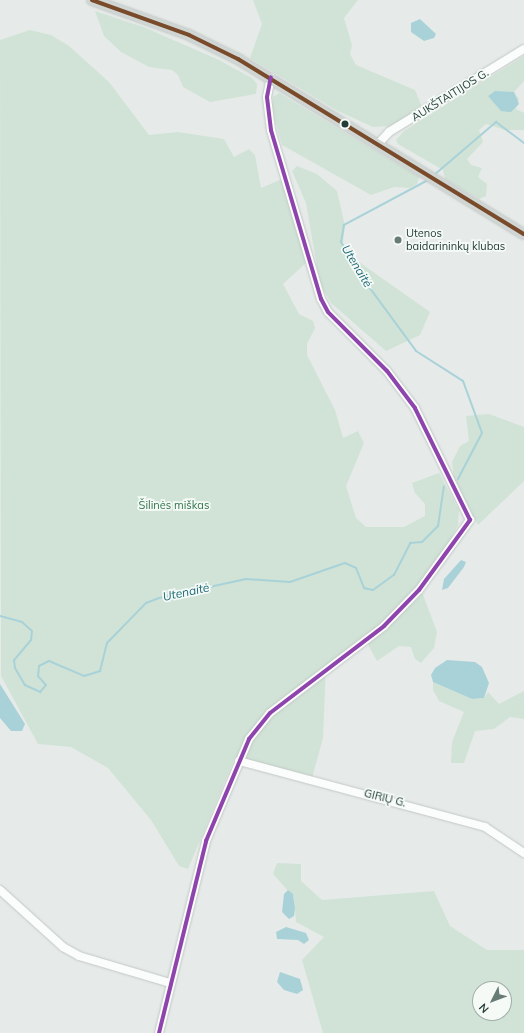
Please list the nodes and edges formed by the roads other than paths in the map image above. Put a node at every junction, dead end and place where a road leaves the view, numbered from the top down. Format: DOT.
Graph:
graph roads {
  1 [pos="92,0"];
  2 [pos="524,49"];
  3 [pos="271,78"];
  4 [pos="378,144"];
  5 [pos="523,234"];
  6 [pos="239,761"];
  7 [pos="524,853"];
  8 [pos="0,890"];
  9 [pos="170,983"];
  10 [pos="160,1033"];
  1 -- 3 [label="main road"];
  2 -- 4 [label="street, AUKŠTAITIJOS G."];
  3 -- 4 [label="main road"];
  3 -- 6 [label="street"];
  4 -- 5 [label="main road"];
  6 -- 7 [label="street, GIRIŲ G."];
  6 -- 9 [label="street"];
  8 -- 9 [label="street"];
  9 -- 10 [label="street"];
}
